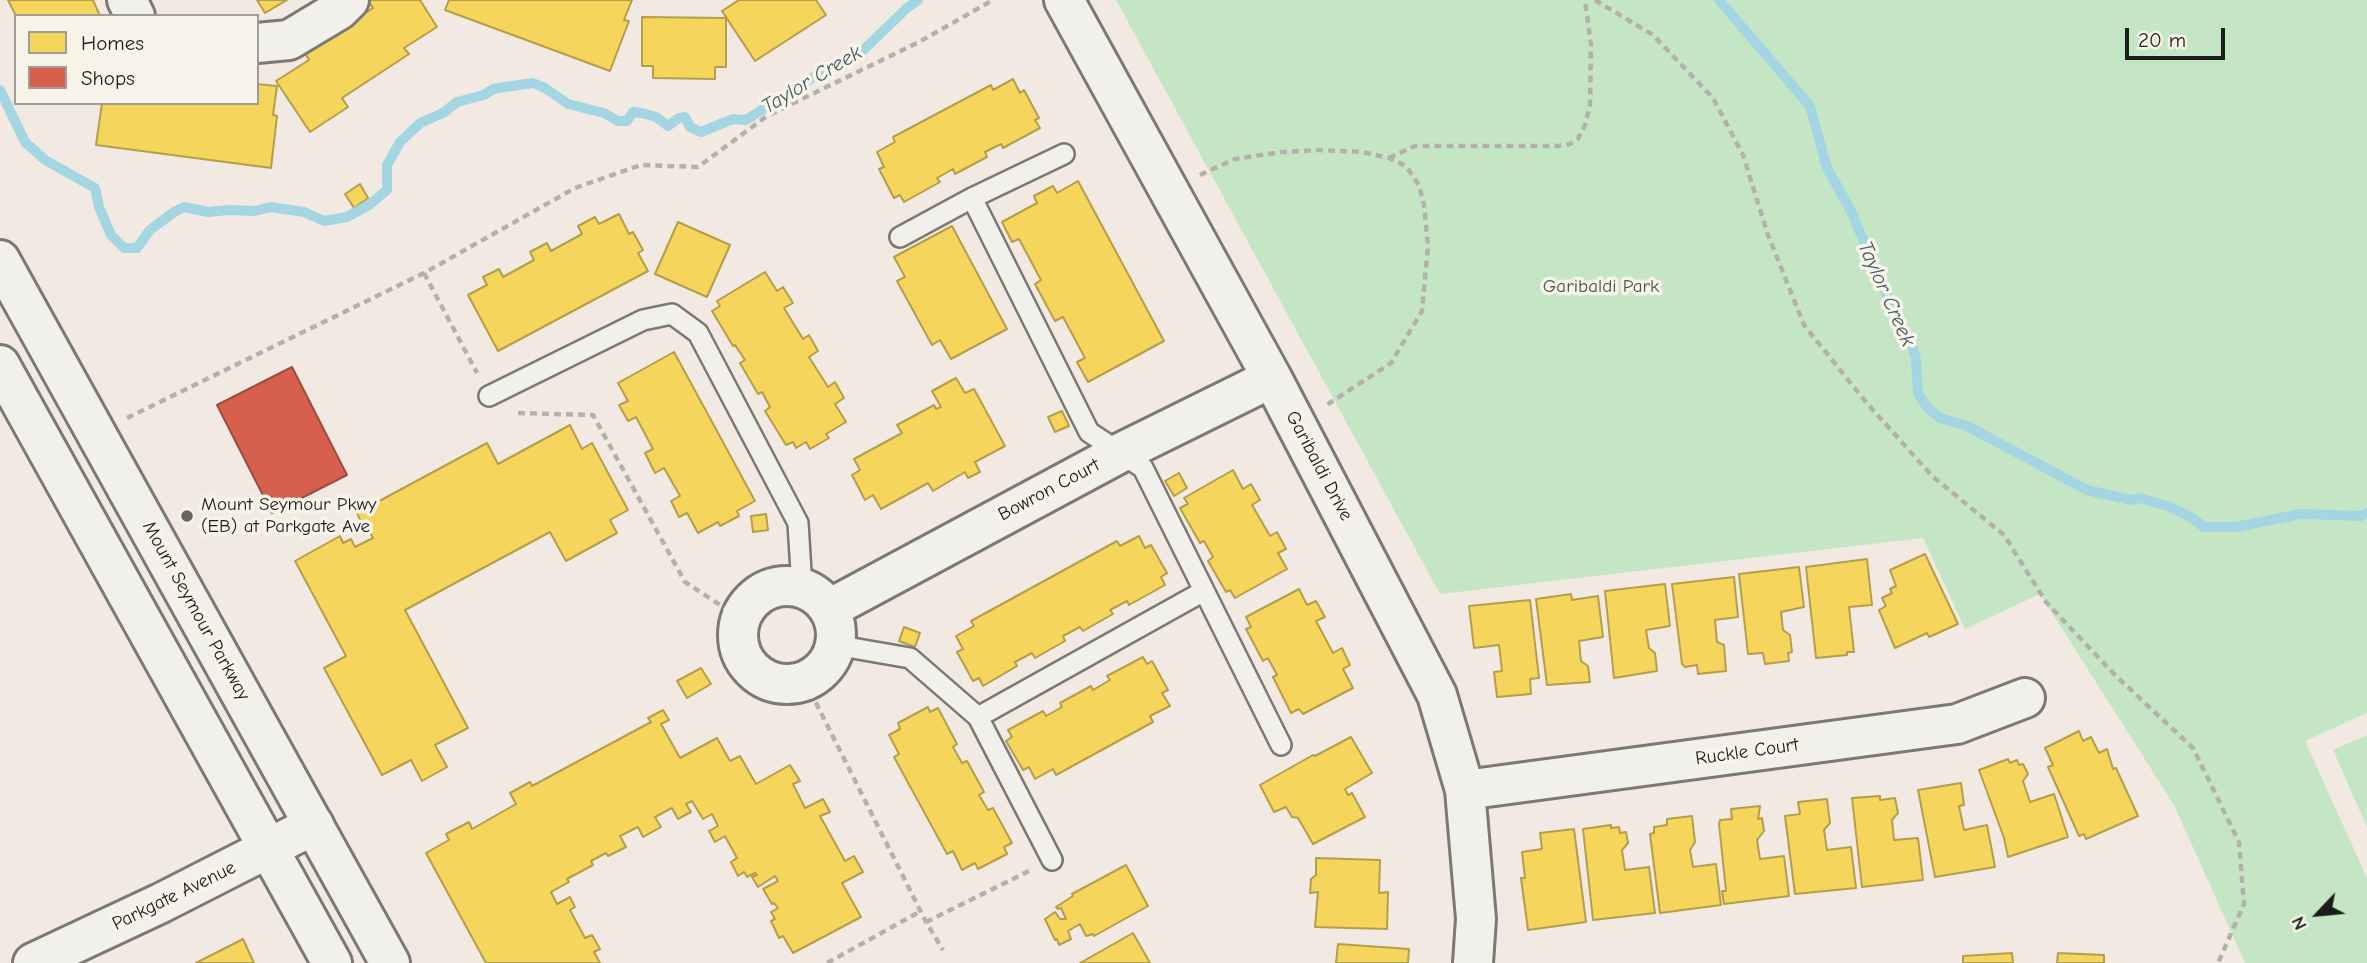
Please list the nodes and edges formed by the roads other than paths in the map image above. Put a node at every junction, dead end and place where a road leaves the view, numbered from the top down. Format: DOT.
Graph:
graph roads {
  1 [pos="349,0"];
  2 [pos="1064,0"];
  3 [pos="259,43"];
  4 [pos="1064,154"];
  5 [pos="972,198"];
  6 [pos="900,237"];
  7 [pos="0,260"];
  8 [pos="0,365"];
  9 [pos="1272,377"];
  10 [pos="489,396"];
  11 [pos="1120,453"];
  12 [pos="1204,591"];
  13 [pos="822,614"];
  14 [pos="2025,698"];
  15 [pos="978,717"];
  16 [pos="1281,745"];
  17 [pos="1465,790"];
  18 [pos="314,825"];
  19 [pos="269,848"];
  20 [pos="1052,860"];
  21 [pos="33,963"];
  22 [pos="332,963"];
  23 [pos="390,963"];
  24 [pos="1473,963"];
  1 -- 3 [label="street"];
  2 -- 9 [label="street, Garibaldi Drive"];
  4 -- 5 [label="lane"];
  5 -- 6 [label="lane"];
  5 -- 11 [label="lane"];
  7 -- 18 [label="street, Mount Seymour Parkway"];
  8 -- 19 [label="street"];
  9 -- 11 [label="street, Bowron Court"];
  9 -- 17 [label="street, Garibaldi Drive"];
  10 -- 13 [label="lane"];
  11 -- 12 [label="lane"];
  11 -- 13 [label="street, Bowron Court"];
  12 -- 15 [label="lane"];
  12 -- 16 [label="lane"];
  13 -- 13 [label="street, Bowron Court"];
  13 -- 15 [label="lane"];
  14 -- 17 [label="street, Ruckle Court"];
  15 -- 20 [label="lane"];
  17 -- 24 [label="street, Garibaldi Drive"];
  18 -- 19 [label="street, Parkgate Avenue"];
  18 -- 23 [label="street, Mount Seymour Parkway"];
  19 -- 21 [label="street, Parkgate Avenue"];
  19 -- 22 [label="street"];
}
